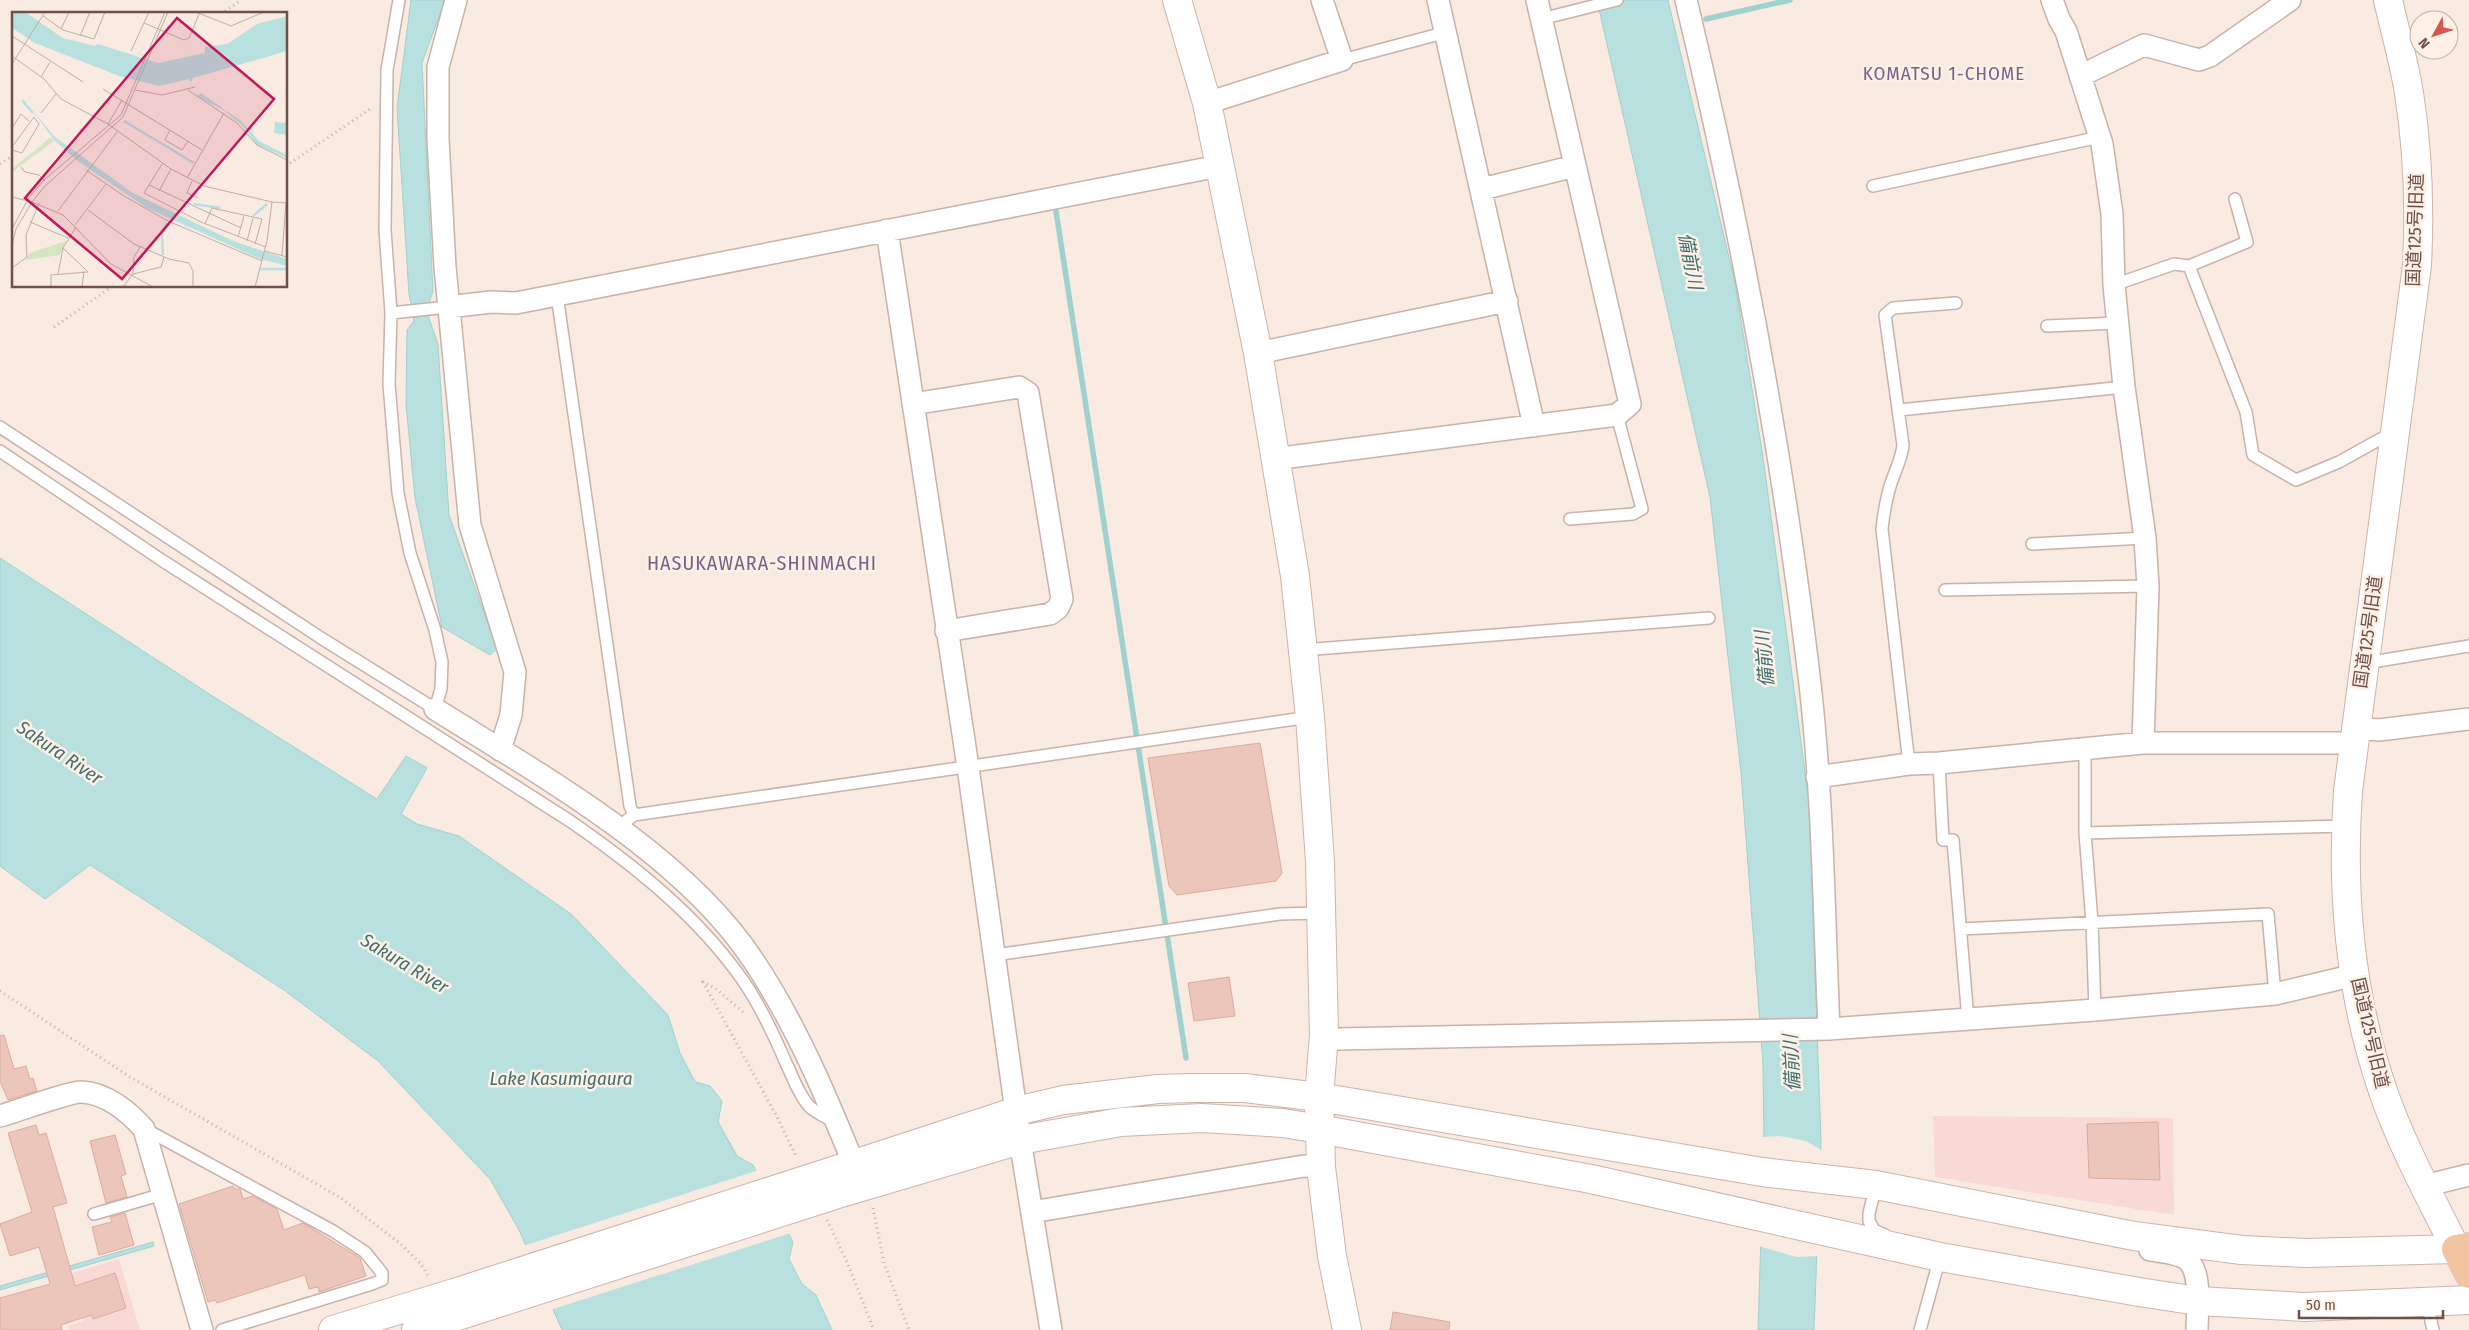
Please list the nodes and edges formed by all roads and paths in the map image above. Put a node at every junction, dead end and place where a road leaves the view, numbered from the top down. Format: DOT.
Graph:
graph roads {
  1 [pos="241,0"];
  2 [pos="399,0"];
  3 [pos="456,0"];
  4 [pos="1177,0"];
  5 [pos="1322,0"];
  6 [pos="1438,0"];
  7 [pos="1618,0"];
  8 [pos="1686,0"];
  9 [pos="2052,0"];
  10 [pos="2290,0"];
  11 [pos="2388,0"];
  12 [pos="1539,10"];
  13 [pos="224,12"];
  14 [pos="1447,32"];
  15 [pos="1342,60"];
  16 [pos="2080,76"];
  17 [pos="1207,103"];
  18 [pos="386,106"];
  19 [pos="2100,137"];
  20 [pos="12,156"];
  21 [pos="0,164"];
  22 [pos="288,165"];
  23 [pos="1219,166"];
  24 [pos="1575,166"];
  25 [pos="1873,186"];
  26 [pos="1482,189"];
  27 [pos="2235,199"];
  28 [pos="887,230"];
  29 [pos="2190,266"];
  30 [pos="2114,286"];
  31 [pos="110,288"];
  32 [pos="557,295"];
  33 [pos="1506,301"];
  34 [pos="1956,303"];
  35 [pos="442,308"];
  36 [pos="391,313"];
  37 [pos="2118,323"];
  38 [pos="2047,326"];
  39 [pos="54,327"];
  40 [pos="1258,353"];
  41 [pos="2124,387"];
  42 [pos="913,404"];
  43 [pos="1899,410"];
  44 [pos="1617,415"];
  45 [pos="1534,426"];
  46 [pos="0,427"];
  47 [pos="2396,431"];
  48 [pos="0,451"];
  49 [pos="1274,459"];
  50 [pos="1570,519"];
  51 [pos="2145,538"];
  52 [pos="2032,544"];
  53 [pos="2148,586"];
  54 [pos="1945,590"];
  55 [pos="1709,618"];
  56 [pos="946,631"];
  57 [pos="2469,646"];
  58 [pos="1303,650"];
  59 [pos="2364,664"];
  60 [pos="435,709"];
  61 [pos="1310,717"];
  62 [pos="2469,719"];
  63 [pos="2355,736"];
  64 [pos="2144,743"];
  65 [pos="2085,747"];
  66 [pos="500,750"];
  67 [pos="1939,763"];
  68 [pos="1909,764"];
  69 [pos="968,767"];
  70 [pos="1817,777"];
  71 [pos="626,821"];
  72 [pos="2346,826"];
  73 [pos="2085,833"];
  74 [pos="1321,913"];
  75 [pos="2092,922"];
  76 [pos="1961,929"];
  77 [pos="995,955"];
  78 [pos="2355,975"];
  79 [pos="0,990"];
  80 [pos="2274,994"];
  81 [pos="2095,1010"];
  82 [pos="749,1017"];
  83 [pos="1968,1020"];
  84 [pos="1825,1029"];
  85 [pos="1324,1035"];
  86 [pos="1319,1097"];
  87 [pos="1016,1111"];
  88 [pos="0,1116"];
  89 [pos="836,1122"];
  90 [pos="144,1129"];
  91 [pos="1319,1129"];
  92 [pos="1020,1140"];
  93 [pos="801,1167"];
  94 [pos="1321,1167"];
  95 [pos="2469,1175"];
  96 [pos="848,1179"];
  97 [pos="1876,1185"];
  98 [pos="2424,1186"];
  99 [pos="163,1194"];
  100 [pos="1032,1212"];
  101 [pos="94,1214"];
  102 [pos="2044,1217"];
  103 [pos="826,1219"];
  104 [pos="2462,1248"];
  105 [pos="1940,1257"];
  106 [pos="2469,1274"];
  107 [pos="2469,1300"];
  108 [pos="2198,1301"];
  109 [pos="2427,1302"];
  110 [pos="453,1307"];
  111 [pos="202,1330"];
  112 [pos="222,1330"];
  113 [pos="333,1330"];
  114 [pos="416,1330"];
  115 [pos="874,1330"];
  116 [pos="909,1330"];
  117 [pos="1051,1330"];
  118 [pos="1348,1330"];
  119 [pos="1920,1330"];
  120 [pos="2197,1330"];
  121 [pos="2433,1330"];
  1 -- 13 [label="path"];
  2 -- 18 [label="lane"];
  3 -- 35 [label="street"];
  4 -- 17 [label="street"];
  5 -- 15 [label="street"];
  6 -- 14 [label="street"];
  7 -- 12 [label="lane"];
  8 -- 70 [label="street"];
  9 -- 16 [label="street"];
  10 -- 16 [label="street"];
  11 -- 47 [label="street, 国道125号旧道"];
  12 -- 24 [label="street"];
  14 -- 15 [label="lane"];
  14 -- 26 [label="street"];
  15 -- 17 [label="street"];
  16 -- 19 [label="street"];
  17 -- 23 [label="street"];
  18 -- 22 [label="path"];
  18 -- 36 [label="lane"];
  19 -- 25 [label="lane"];
  19 -- 30 [label="street"];
  20 -- 21 [label="path"];
  23 -- 28 [label="street"];
  23 -- 40 [label="street"];
  24 -- 26 [label="street"];
  24 -- 44 [label="street"];
  26 -- 33 [label="street"];
  27 -- 29 [label="lane"];
  28 -- 32 [label="street"];
  28 -- 42 [label="street"];
  29 -- 30 [label="lane"];
  29 -- 47 [label="lane"];
  30 -- 37 [label="street"];
  31 -- 39 [label="path"];
  32 -- 35 [label="street"];
  32 -- 71 [label="lane"];
  33 -- 40 [label="street"];
  33 -- 45 [label="street"];
  34 -- 43 [label="lane"];
  35 -- 36 [label="lane"];
  35 -- 66 [label="street"];
  36 -- 60 [label="lane"];
  37 -- 38 [label="lane"];
  37 -- 41 [label="street"];
  40 -- 49 [label="street"];
  41 -- 43 [label="lane"];
  41 -- 51 [label="street"];
  42 -- 56 [label="street"];
  42 -- 56 [label="street"];
  43 -- 68 [label="lane"];
  44 -- 45 [label="street"];
  44 -- 50 [label="lane"];
  45 -- 49 [label="street"];
  46 -- 60 [label="lane"];
  47 -- 59 [label="street, 国道125号旧道"];
  48 -- 89 [label="lane"];
  49 -- 58 [label="street"];
  51 -- 52 [label="lane"];
  51 -- 53 [label="street"];
  53 -- 54 [label="lane"];
  53 -- 64 [label="street"];
  55 -- 58 [label="lane"];
  56 -- 69 [label="street"];
  57 -- 59 [label="lane"];
  58 -- 61 [label="street"];
  59 -- 63 [label="street, 国道125号旧道"];
  60 -- 66 [label="street"];
  61 -- 69 [label="lane"];
  61 -- 74 [label="street"];
  62 -- 63 [label="street"];
  63 -- 64 [label="street"];
  63 -- 72 [label="street, 国道125号旧道"];
  64 -- 65 [label="street"];
  65 -- 67 [label="street"];
  65 -- 73 [label="lane"];
  66 -- 71 [label="street"];
  67 -- 68 [label="street"];
  67 -- 76 [label="lane"];
  68 -- 70 [label="street"];
  69 -- 71 [label="lane"];
  69 -- 77 [label="street"];
  70 -- 84 [label="street"];
  71 -- 89 [label="street"];
  72 -- 73 [label="lane"];
  72 -- 78 [label="street, 国道125号旧道"];
  73 -- 75 [label="lane"];
  74 -- 77 [label="lane"];
  74 -- 85 [label="street"];
  75 -- 76 [label="lane"];
  75 -- 80 [label="lane"];
  75 -- 81 [label="lane"];
  76 -- 83 [label="lane"];
  77 -- 87 [label="street"];
  78 -- 80 [label="street"];
  78 -- 98 [label="street, 国道125号旧道"];
  79 -- 110 [label="path"];
  80 -- 81 [label="street"];
  81 -- 83 [label="street"];
  82 -- 93 [label="path"];
  83 -- 84 [label="street"];
  84 -- 85 [label="street"];
  85 -- 86 [label="street"];
  86 -- 87 [label="street"];
  86 -- 91 [label="street"];
  86 -- 97 [label="street"];
  87 -- 92 [label="street"];
  87 -- 96 [label="street"];
  88 -- 90 [label="street"];
  89 -- 96 [label="street"];
  90 -- 99 [label="street"];
  90 -- 112 [label="lane"];
  91 -- 92 [label="street"];
  91 -- 94 [label="street"];
  91 -- 105 [label="street"];
  92 -- 96 [label="street"];
  92 -- 100 [label="street"];
  94 -- 100 [label="street"];
  94 -- 118 [label="street"];
  95 -- 98 [label="street"];
  96 -- 110 [label="street, bridge"];
  96 -- 116 [label="path"];
  97 -- 102 [label="street"];
  97 -- 105 [label="lane"];
  98 -- 104 [label="street, 国道125号旧道"];
  99 -- 101 [label="lane"];
  99 -- 111 [label="street"];
  100 -- 117 [label="street"];
  102 -- 104 [label="street"];
  102 -- 108 [label="street"];
  103 -- 115 [label="path"];
  104 -- 106 [label="main road"];
  105 -- 108 [label="street"];
  105 -- 119 [label="lane"];
  107 -- 109 [label="street"];
  108 -- 109 [label="street"];
  108 -- 120 [label="street"];
  109 -- 121 [label="lane"];
  110 -- 113 [label="street"];
  110 -- 114 [label="street"];
}
